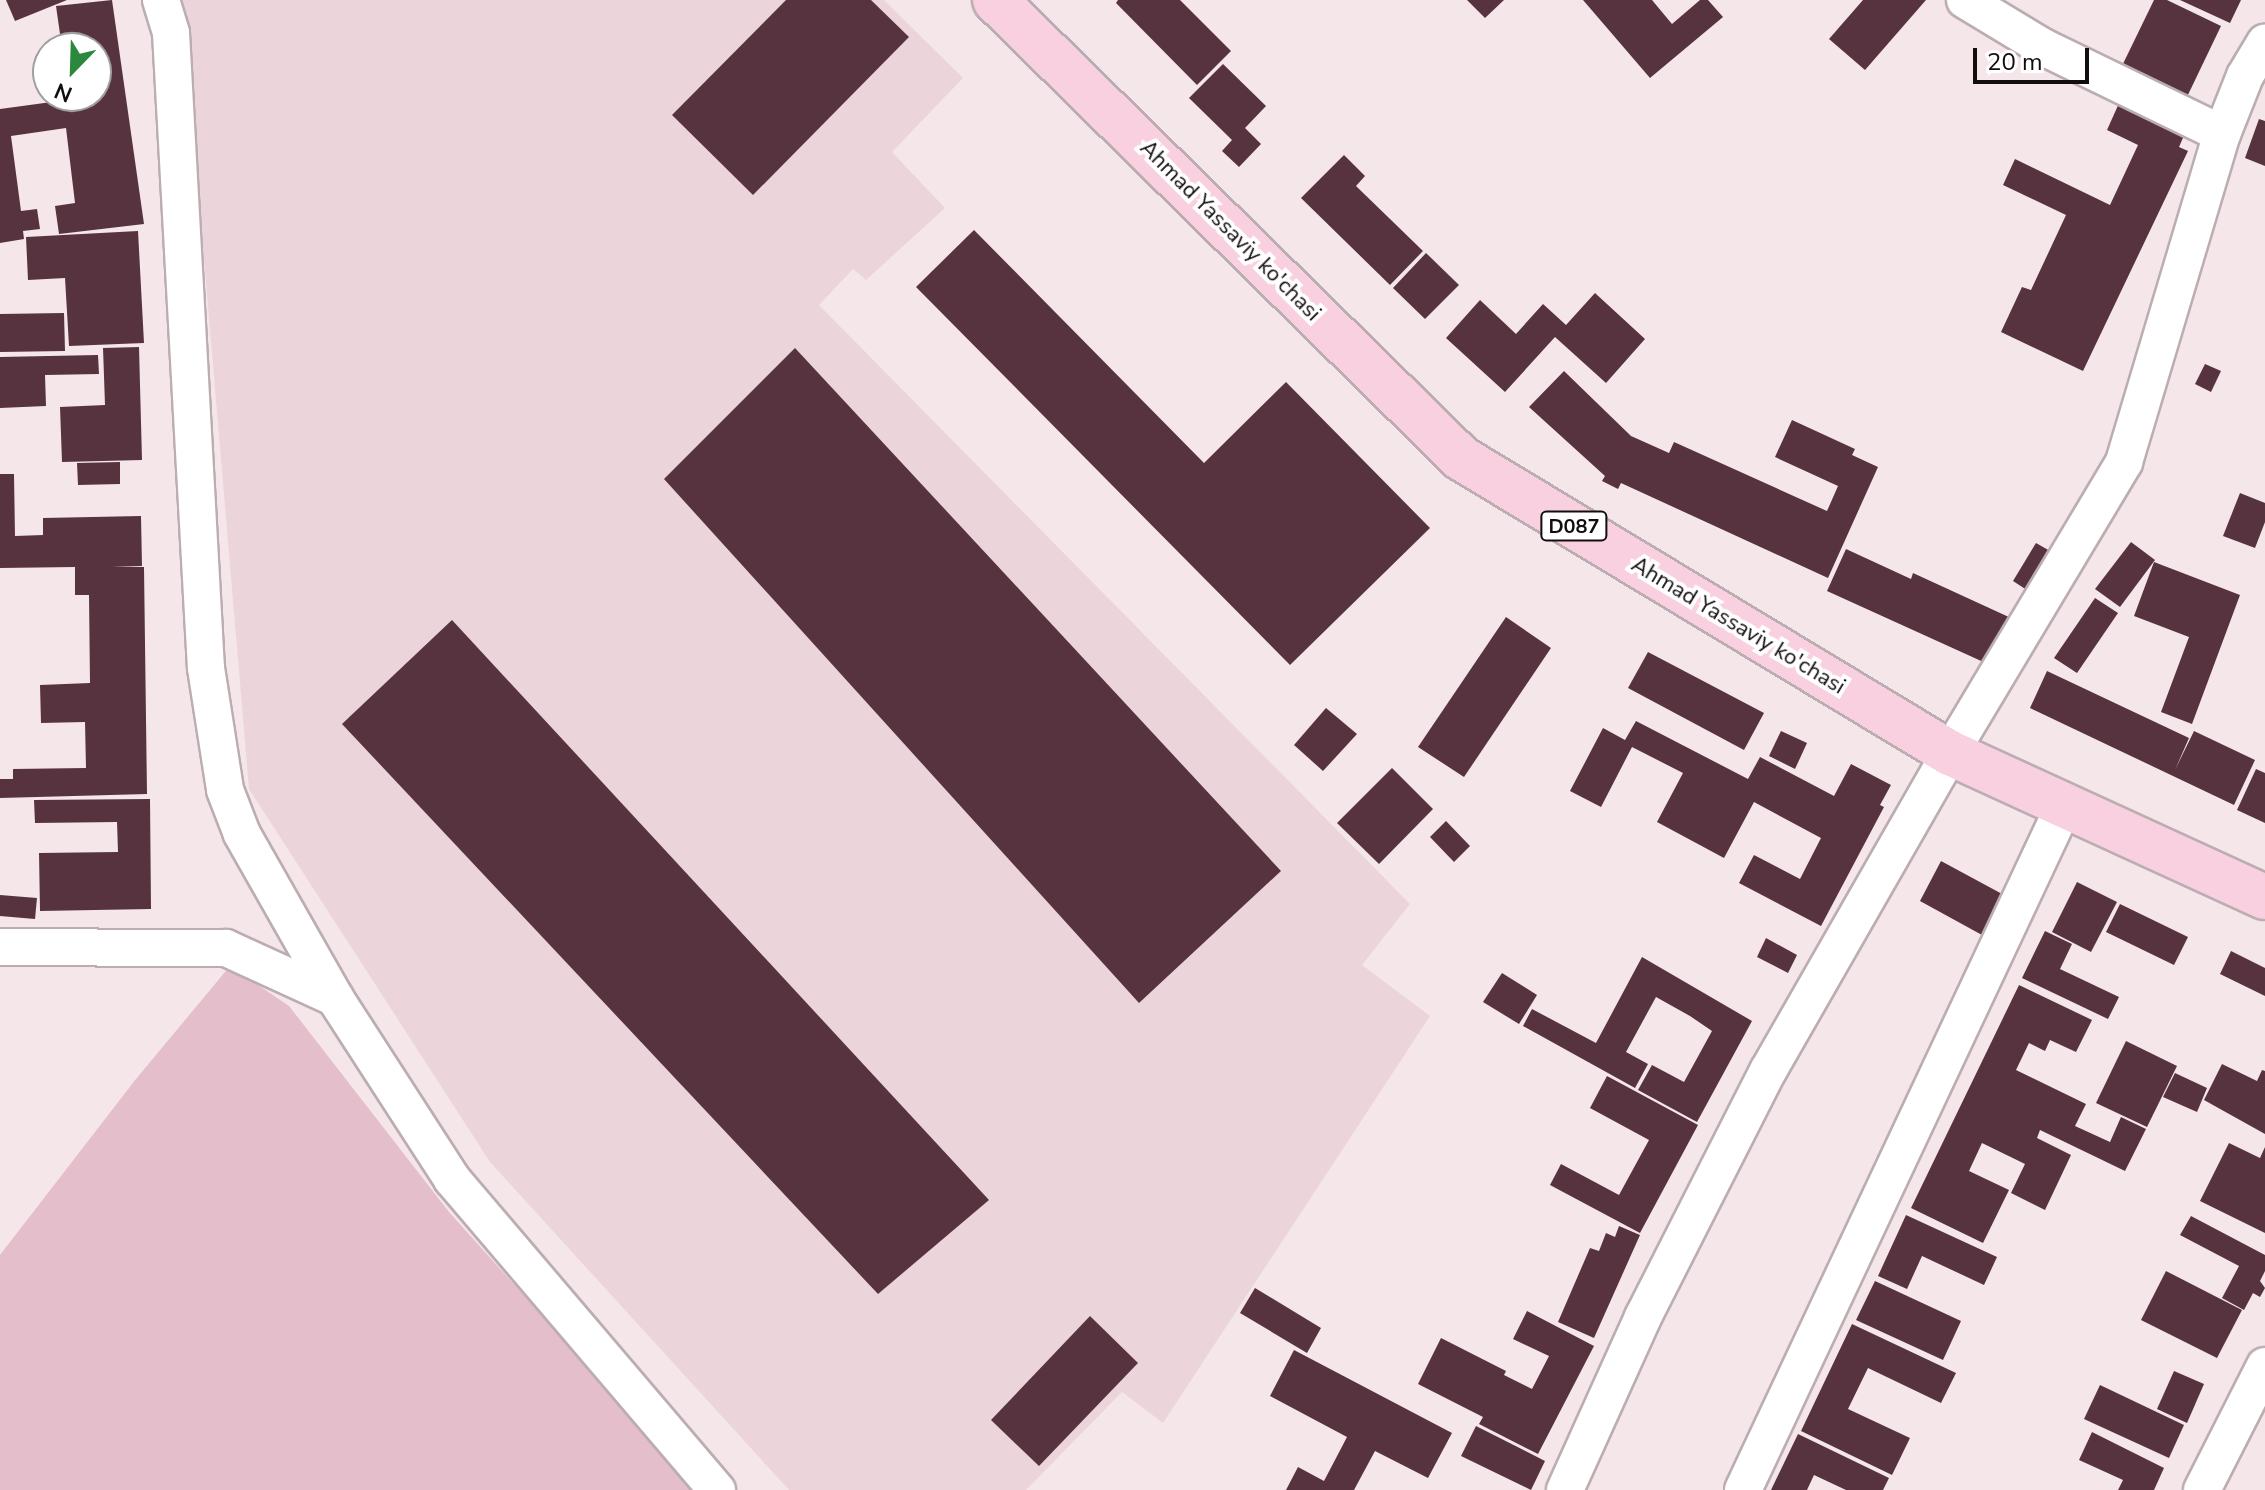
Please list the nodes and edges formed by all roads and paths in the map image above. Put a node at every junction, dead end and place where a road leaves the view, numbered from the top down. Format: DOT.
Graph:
graph roads {
  1 [pos="161,0"];
  2 [pos="995,0"];
  3 [pos="1965,0"];
  4 [pos="2265,43"];
  5 [pos="2255,79"];
  6 [pos="2222,134"];
  7 [pos="1950,753"];
  8 [pos="2064,806"];
  9 [pos="2265,897"];
  10 [pos="0,947"];
  11 [pos="335,998"];
  12 [pos="2265,1366"];
  13 [pos="717,1490"];
  14 [pos="1565,1490"];
  15 [pos="1743,1490"];
  16 [pos="2202,1490"];
  1 -- 11 [label="street"];
  2 -- 7 [label="main road, Ahmad Yassaviy ko'chasi / D087"];
  3 -- 6 [label="street"];
  4 -- 5 [label="street"];
  5 -- 6 [label="street"];
  6 -- 7 [label="street"];
  7 -- 8 [label="main road, Ahmad Yassaviy ko'chasi / D087"];
  7 -- 14 [label="street"];
  8 -- 9 [label="main road, Ahmad Yassaviy ko'chasi / D087"];
  8 -- 15 [label="street"];
  10 -- 11 [label="street"];
  11 -- 13 [label="street"];
  12 -- 16 [label="street"];
}
